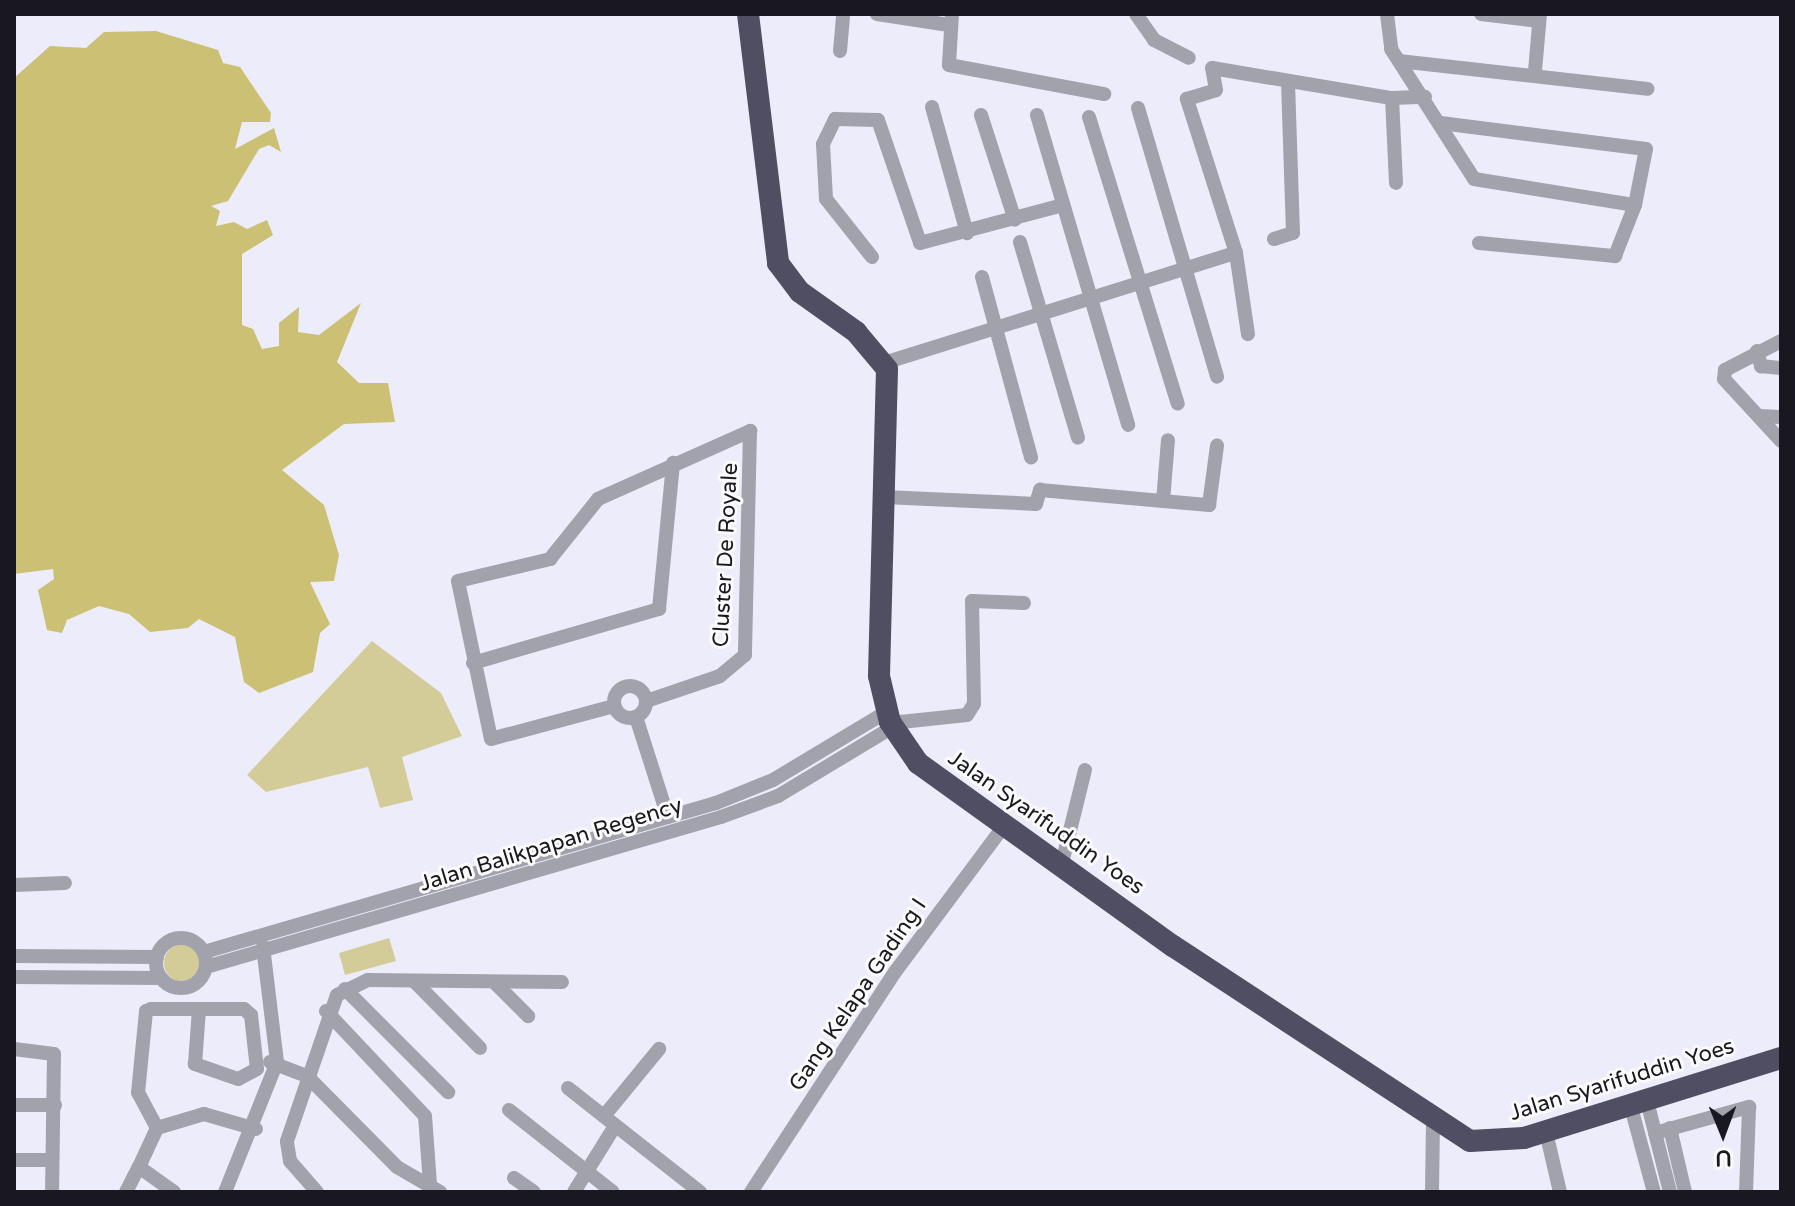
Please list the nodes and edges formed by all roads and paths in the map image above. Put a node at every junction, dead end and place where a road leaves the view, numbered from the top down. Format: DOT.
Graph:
graph roads {
  1 [pos="748,14"];
  2 [pos="843,14"];
  3 [pos="877,14"];
  4 [pos="1136,14"];
  5 [pos="1387,14"];
  6 [pos="1481,14"];
  7 [pos="1540,17"];
  8 [pos="950,20"];
  9 [pos="840,51"];
  10 [pos="1189,58"];
  11 [pos="1399,61"];
  12 [pos="1535,71"];
  13 [pos="1288,83"];
  14 [pos="1647,89"];
  15 [pos="1104,94"];
  16 [pos="1425,97"];
  17 [pos="1392,98"];
  18 [pos="932,107"];
  19 [pos="1138,108"];
  20 [pos="981,115"];
  21 [pos="1037,115"];
  22 [pos="1089,117"];
  23 [pos="1441,123"];
  24 [pos="1396,183"];
  25 [pos="1063,205"];
  26 [pos="1635,205"];
  27 [pos="1015,220"];
  28 [pos="967,233"];
  29 [pos="1274,239"];
  30 [pos="1020,242"];
  31 [pos="1479,243"];
  32 [pos="1236,253"];
  33 [pos="872,257"];
  34 [pos="1187,268"];
  35 [pos="982,277"];
  36 [pos="1141,283"];
  37 [pos="1094,299"];
  38 [pos="1046,315"];
  39 [pos="998,331"];
  40 [pos="1248,334"];
  41 [pos="1781,341"];
  42 [pos="1757,351"];
  43 [pos="884,363"];
  44 [pos="1781,368"];
  45 [pos="1217,377"];
  46 [pos="1178,404"];
  47 [pos="1759,416"];
  48 [pos="1781,417"];
  49 [pos="1128,425"];
  50 [pos="1078,438"];
  51 [pos="1168,440"];
  52 [pos="1781,441"];
  53 [pos="1217,446"];
  54 [pos="1031,457"];
  55 [pos="673,463"];
  56 [pos="884,497"];
  57 [pos="1163,501"];
  58 [pos="1024,603"];
  59 [pos="473,663"];
  60 [pos="646,701"];
  61 [pos="614,706"];
  62 [pos="636,717"];
  63 [pos="889,720"];
  64 [pos="1085,770"];
  65 [pos="713,812"];
  66 [pos="668,817"];
  67 [pos="1004,826"];
  68 [pos="647,831"];
  69 [pos="566,857"];
  70 [pos="1061,867"];
  71 [pos="65,883"];
  72 [pos="14,885"];
  73 [pos="259,936"];
  74 [pos="265,953"];
  75 [pos="14,956"];
  76 [pos="157,957"];
  77 [pos="205,960"];
  78 [pos="14,977"];
  79 [pos="161,978"];
  80 [pos="414,981"];
  81 [pos="562,982"];
  82 [pos="495,983"];
  83 [pos="345,989"];
  84 [pos="199,1009"];
  85 [pos="326,1011"];
  86 [pos="528,1016"];
  87 [pos="480,1048"];
  88 [pos="14,1049"];
  89 [pos="659,1049"];
  90 [pos="1781,1058"];
  91 [pos="258,1062"];
  92 [pos="277,1062"];
  93 [pos="307,1076"];
  94 [pos="568,1088"];
  95 [pos="448,1092"];
  96 [pos="1639,1104"];
  97 [pos="14,1105"];
  98 [pos="55,1105"];
  99 [pos="509,1110"];
  100 [pos="610,1121"];
  101 [pos="1433,1122"];
  102 [pos="157,1128"];
  103 [pos="256,1129"];
  104 [pos="1662,1130"];
  105 [pos="1546,1132"];
  106 [pos="14,1160"];
  107 [pos="52,1160"];
  108 [pos="139,1167"];
  109 [pos="586,1173"];
  110 [pos="514,1178"];
  111 [pos="435,1188"];
  112 [pos="1745,1190"];
  113 [pos="52,1192"];
  114 [pos="126,1192"];
  115 [pos="174,1192"];
  116 [pos="225,1192"];
  117 [pos="317,1192"];
  118 [pos="534,1192"];
  119 [pos="574,1192"];
  120 [pos="613,1192"];
  121 [pos="700,1192"];
  122 [pos="751,1192"];
  123 [pos="1432,1192"];
  124 [pos="1560,1192"];
  125 [pos="1654,1192"];
  126 [pos="1670,1192"];
  127 [pos="1685,1192"];
  1 -- 43 [label="highway"];
  2 -- 9 [label="street"];
  3 -- 8 [label="street"];
  4 -- 10 [label="street"];
  5 -- 11 [label="street"];
  6 -- 7 [label="street"];
  7 -- 12 [label="street"];
  8 -- 15 [label="street"];
  11 -- 12 [label="street"];
  11 -- 16 [label="street"];
  12 -- 14 [label="street"];
  13 -- 17 [label="street"];
  13 -- 29 [label="street"];
  13 -- 32 [label="street"];
  16 -- 17 [label="street"];
  16 -- 23 [label="street"];
  17 -- 24 [label="street"];
  18 -- 28 [label="street"];
  19 -- 34 [label="street"];
  20 -- 27 [label="street"];
  21 -- 25 [label="street"];
  22 -- 36 [label="street"];
  23 -- 26 [label="street"];
  23 -- 26 [label="street"];
  25 -- 27 [label="street"];
  25 -- 37 [label="street"];
  26 -- 31 [label="street"];
  27 -- 28 [label="street"];
  28 -- 33 [label="street"];
  30 -- 38 [label="street"];
  32 -- 34 [label="street"];
  32 -- 40 [label="street"];
  34 -- 36 [label="street"];
  34 -- 45 [label="street"];
  35 -- 39 [label="street"];
  36 -- 37 [label="street"];
  36 -- 46 [label="street"];
  37 -- 38 [label="street"];
  37 -- 49 [label="street"];
  38 -- 39 [label="street"];
  38 -- 50 [label="street"];
  39 -- 43 [label="street"];
  39 -- 54 [label="street"];
  41 -- 42 [label="street"];
  42 -- 44 [label="street"];
  42 -- 47 [label="street"];
  43 -- 56 [label="highway, Jalan Syarifuddin Yoes"];
  47 -- 48 [label="street"];
  47 -- 52 [label="street"];
  51 -- 57 [label="street"];
  53 -- 57 [label="street"];
  55 -- 59 [label="street, Cluster De Royale"];
  55 -- 59 [label="street"];
  55 -- 60 [label="street, Cluster De Royale"];
  56 -- 57 [label="street"];
  56 -- 63 [label="highway, Jalan Syarifuddin Yoes"];
  58 -- 63 [label="street, Jalan Balikpapan Regency"];
  59 -- 61 [label="street, Cluster De Royale"];
  60 -- 61 [label="street"];
  60 -- 62 [label="street"];
  61 -- 62 [label="street"];
  62 -- 66 [label="street"];
  63 -- 65 [label="street, Jalan Balikpapan Regency"];
  63 -- 67 [label="highway, Jalan Syarifuddin Yoes"];
  64 -- 70 [label="street"];
  65 -- 66 [label="street, Jalan Balikpapan Regency"];
  65 -- 68 [label="street, Jalan Balikpapan Regency"];
  66 -- 68 [label="street, Jalan Balikpapan Regency"];
  67 -- 70 [label="highway, Jalan Syarifuddin Yoes"];
  67 -- 122 [label="street, Gang Kelapa Gading I"];
  68 -- 69 [label="street, Jalan Balikpapan Regency"];
  69 -- 73 [label="street, Jalan Balikpapan Regency"];
  69 -- 74 [label="street, Jalan Balikpapan Regency"];
  70 -- 101 [label="highway, Jalan Syarifuddin Yoes"];
  71 -- 72 [label="street"];
  73 -- 74 [label="street"];
  73 -- 77 [label="street, Jalan Balikpapan Regency"];
  74 -- 77 [label="street, Jalan Balikpapan Regency"];
  74 -- 92 [label="street"];
  75 -- 76 [label="street, Jalan Balikpapan Regency"];
  76 -- 77 [label="street, Jalan Balikpapan Regency"];
  76 -- 79 [label="street"];
  77 -- 79 [label="street, Jalan Balikpapan Regency"];
  78 -- 79 [label="street, Jalan Balikpapan Regency"];
  80 -- 82 [label="street"];
  80 -- 83 [label="street"];
  80 -- 87 [label="street"];
  81 -- 82 [label="street"];
  82 -- 86 [label="street"];
  83 -- 85 [label="street"];
  83 -- 95 [label="street"];
  84 -- 91 [label="street"];
  84 -- 91 [label="street"];
  84 -- 102 [label="street"];
  85 -- 93 [label="street"];
  85 -- 111 [label="street"];
  88 -- 98 [label="street"];
  89 -- 100 [label="street"];
  90 -- 96 [label="highway, Jalan Syarifuddin Yoes"];
  91 -- 92 [label="street"];
  92 -- 93 [label="street"];
  92 -- 103 [label="street"];
  93 -- 111 [label="street"];
  93 -- 117 [label="street"];
  94 -- 100 [label="street"];
  96 -- 104 [label="street"];
  96 -- 105 [label="highway, Jalan Syarifuddin Yoes"];
  96 -- 125 [label="street"];
  97 -- 98 [label="street"];
  98 -- 107 [label="street"];
  99 -- 109 [label="street"];
  100 -- 109 [label="street"];
  100 -- 121 [label="street"];
  101 -- 105 [label="highway, Jalan Syarifuddin Yoes"];
  101 -- 123 [label="street"];
  102 -- 103 [label="street"];
  102 -- 108 [label="street"];
  103 -- 116 [label="street"];
  104 -- 112 [label="street"];
  104 -- 126 [label="street"];
  104 -- 127 [label="street"];
  105 -- 124 [label="street"];
  106 -- 107 [label="street"];
  107 -- 113 [label="street"];
  108 -- 114 [label="street"];
  108 -- 115 [label="street"];
  109 -- 119 [label="street"];
  109 -- 120 [label="street"];
  110 -- 118 [label="street"];
}
